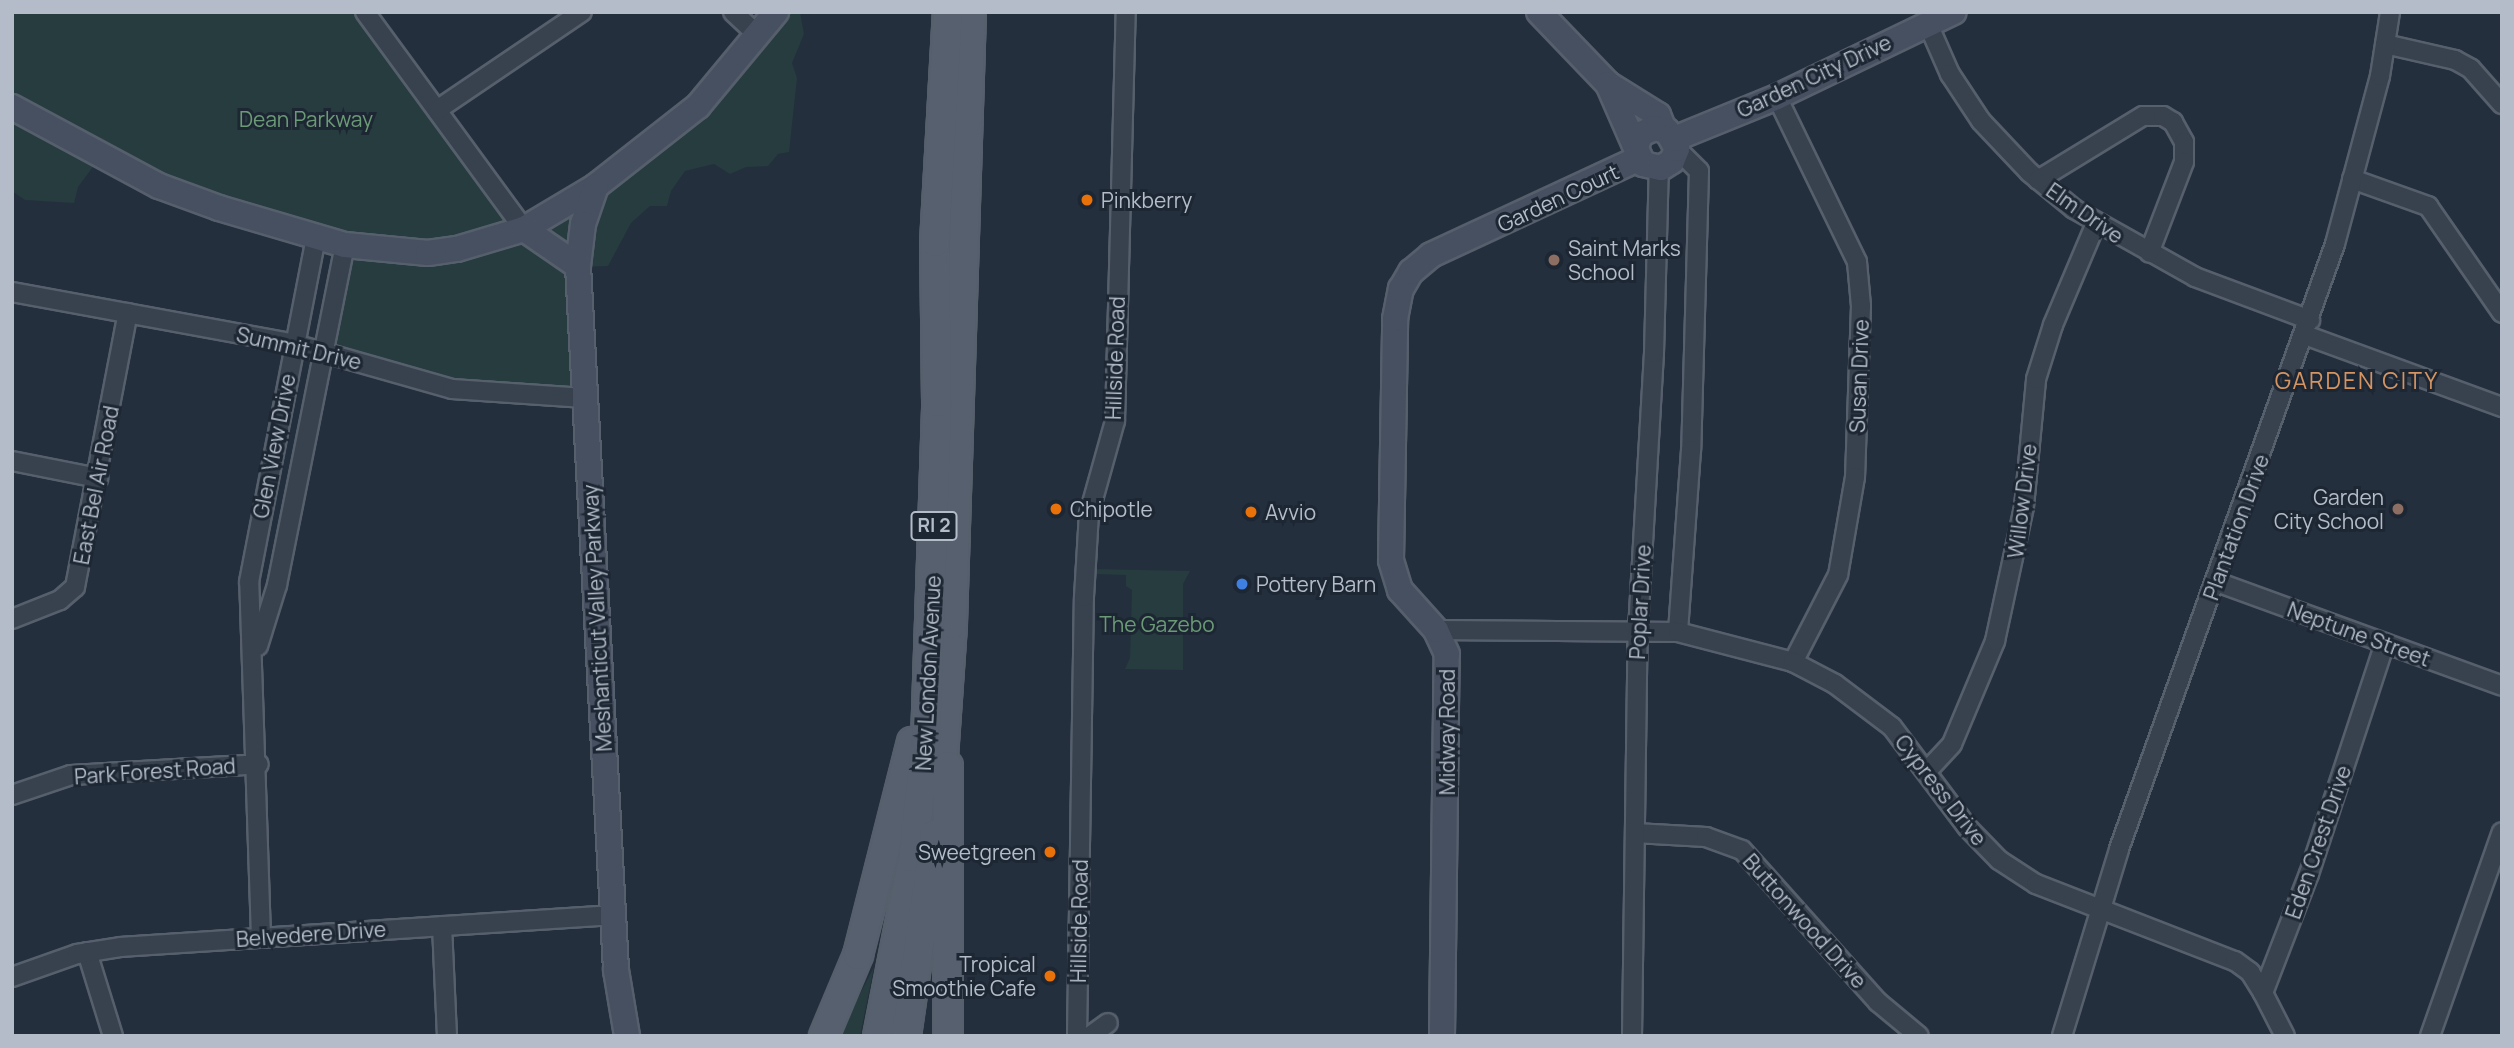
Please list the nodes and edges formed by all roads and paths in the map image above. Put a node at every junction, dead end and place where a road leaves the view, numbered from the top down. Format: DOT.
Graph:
graph roads {
  1 [pos="365,12"];
  2 [pos="582,12"];
  3 [pos="733,12"];
  4 [pos="776,12"];
  5 [pos="948,12"];
  6 [pos="971,12"];
  7 [pos="1126,12"];
  8 [pos="1539,12"];
  9 [pos="1954,12"];
  10 [pos="2390,12"];
  11 [pos="1928,24"];
  12 [pos="757,34"];
  13 [pos="2385,44"];
  14 [pos="1608,84"];
  15 [pos="1777,97"];
  16 [pos="2502,104"];
  17 [pos="12,107"];
  18 [pos="437,110"];
  19 [pos="1672,139"];
  20 [pos="1644,158"];
  21 [pos="2352,179"];
  22 [pos="2038,180"];
  23 [pos="596,186"];
  24 [pos="2096,223"];
  25 [pos="524,229"];
  26 [pos="1477,236"];
  27 [pos="316,237"];
  28 [pos="345,245"];
  29 [pos="2149,253"];
  30 [pos="578,267"];
  31 [pos="12,292"];
  32 [pos="128,313"];
  33 [pos="2502,313"];
  34 [pos="2307,327"];
  35 [pos="293,344"];
  36 [pos="323,353"];
  37 [pos="585,398"];
  38 [pos="2502,407"];
  39 [pos="12,461"];
  40 [pos="98,478"];
  41 [pos="2217,582"];
  42 [pos="12,619"];
  43 [pos="1436,630"];
  44 [pos="1638,631"];
  45 [pos="1678,632"];
  46 [pos="2385,643"];
  47 [pos="254,656"];
  48 [pos="1793,662"];
  49 [pos="929,682"];
  50 [pos="2502,686"];
  51 [pos="946,732"];
  52 [pos="259,764"];
  53 [pos="1928,769"];
  54 [pos="12,795"];
  55 [pos="1635,832"];
  56 [pos="2502,832"];
  57 [pos="2099,909"];
  58 [pos="613,915"];
  59 [pos="442,926"];
  60 [pos="261,937"];
  61 [pos="86,952"];
  62 [pos="616,970"];
  63 [pos="12,976"];
  64 [pos="2263,993"];
  65 [pos="1108,1023"];
  66 [pos="113,1036"];
  67 [pos="447,1036"];
  68 [pos="612,1036"];
  69 [pos="627,1036"];
  70 [pos="824,1036"];
  71 [pos="878,1036"];
  72 [pos="905,1036"];
  73 [pos="948,1036"];
  74 [pos="1077,1036"];
  75 [pos="1090,1036"];
  76 [pos="1442,1036"];
  77 [pos="1632,1036"];
  78 [pos="1919,1036"];
  79 [pos="2062,1036"];
  80 [pos="2284,1036"];
  81 [pos="2430,1036"];
  1 -- 18 [label="street"];
  2 -- 18 [label="street"];
  3 -- 12 [label="street"];
  4 -- 12 [label="street"];
  5 -- 49 [label="main road, New London Avenue / RI 2"];
  6 -- 51 [label="main road, New London Avenue / RI 2"];
  7 -- 74 [label="street, Hillside Road"];
  8 -- 14 [label="street"];
  9 -- 11 [label="street, Garden City Drive"];
  10 -- 13 [label="street, Plantation Drive"];
  11 -- 15 [label="street, Garden City Drive"];
  11 -- 22 [label="street, Elm Drive"];
  12 -- 23 [label="street"];
  13 -- 16 [label="street"];
  13 -- 21 [label="street, Plantation Drive"];
  14 -- 19 [label="street"];
  14 -- 20 [label="street"];
  15 -- 19 [label="street, Garden City Drive"];
  15 -- 48 [label="street, Susan Drive"];
  17 -- 27 [label="street"];
  18 -- 25 [label="street"];
  19 -- 20 [label="street, Garden City Drive"];
  19 -- 20 [label="street, Garden City Drive"];
  19 -- 45 [label="street, Poplar Drive"];
  20 -- 26 [label="street, Garden Court"];
  20 -- 44 [label="street, Poplar Drive"];
  21 -- 33 [label="street"];
  21 -- 34 [label="street, Plantation Drive"];
  22 -- 24 [label="street, Elm Drive"];
  22 -- 29 [label="street"];
  23 -- 25 [label="street"];
  23 -- 30 [label="street"];
  24 -- 29 [label="street, Elm Drive"];
  24 -- 53 [label="street, Willow Drive"];
  25 -- 28 [label="street"];
  25 -- 30 [label="street"];
  26 -- 43 [label="street, Midway Road"];
  27 -- 28 [label="street"];
  27 -- 35 [label="street, Glen View Drive"];
  28 -- 36 [label="street, Glen View Drive"];
  29 -- 34 [label="street, Elm Drive"];
  30 -- 37 [label="street, Meshanticut Valley Parkway"];
  31 -- 32 [label="street, Summit Drive"];
  32 -- 35 [label="street, Summit Drive"];
  32 -- 40 [label="street, East Bel Air Road"];
  34 -- 38 [label="street, Elm Drive"];
  34 -- 41 [label="street, Plantation Drive"];
  35 -- 36 [label="street, Summit Drive"];
  35 -- 47 [label="street, Glen View Drive"];
  36 -- 37 [label="street, Summit Drive"];
  36 -- 47 [label="street, Glen View Drive"];
  37 -- 58 [label="street, Meshanticut Valley Parkway"];
  39 -- 40 [label="street"];
  40 -- 42 [label="street, East Bel Air Road"];
  41 -- 46 [label="street, Neptune Street"];
  41 -- 57 [label="street, Plantation Drive"];
  43 -- 44 [label="street, Cypress Drive"];
  43 -- 76 [label="street, Midway Road"];
  44 -- 45 [label="street, Cypress Drive"];
  44 -- 55 [label="street, Poplar Drive"];
  45 -- 48 [label="street, Cypress Drive"];
  46 -- 50 [label="street, Neptune Street"];
  46 -- 64 [label="street, Eden Crest Drive"];
  47 -- 52 [label="street, Glen View Drive"];
  48 -- 53 [label="street, Cypress Drive"];
  49 -- 70 [label="main road"];
  49 -- 71 [label="main road, New London Avenue / RI 2"];
  51 -- 72 [label="main road, New London Avenue / RI 2"];
  51 -- 73 [label="main road"];
  52 -- 54 [label="street, Park Forest Road"];
  52 -- 60 [label="street, Glen View Drive"];
  53 -- 57 [label="street, Cypress Drive"];
  55 -- 77 [label="street, Poplar Drive"];
  55 -- 78 [label="street, Buttonwood Drive"];
  56 -- 81 [label="street"];
  57 -- 64 [label="street, Cypress Drive"];
  57 -- 79 [label="street, Plantation Drive"];
  58 -- 59 [label="street, Belvedere Drive"];
  58 -- 62 [label="street, Meshanticut Valley Parkway"];
  59 -- 60 [label="street, Belvedere Drive"];
  59 -- 67 [label="street"];
  60 -- 61 [label="street, Belvedere Drive"];
  61 -- 63 [label="street, Belvedere Drive"];
  61 -- 66 [label="street"];
  62 -- 68 [label="street, Meshanticut Valley Parkway"];
  62 -- 69 [label="street, Meshanticut Valley Parkway"];
  64 -- 80 [label="street"];
  65 -- 75 [label="street"];
}
